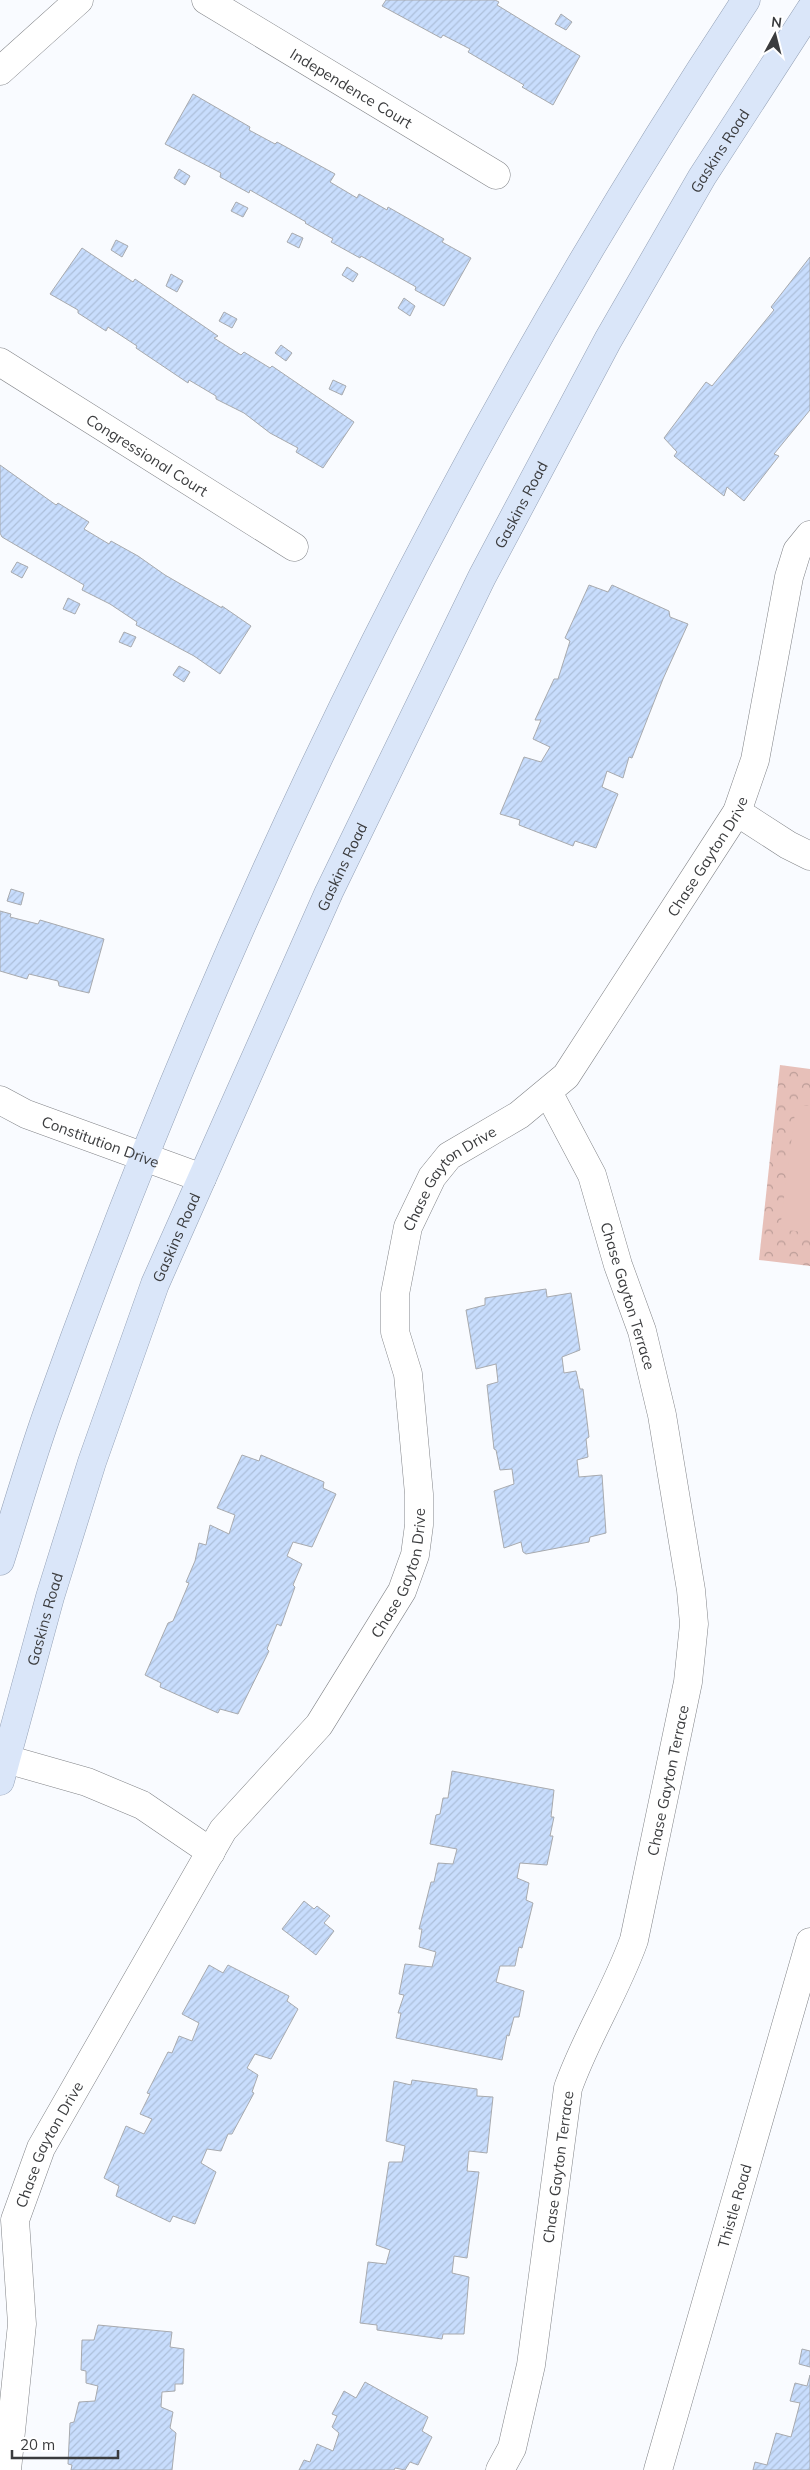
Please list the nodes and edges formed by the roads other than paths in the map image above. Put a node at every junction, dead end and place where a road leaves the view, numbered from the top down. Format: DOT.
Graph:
graph roads {
  1 [pos="79,0"];
  2 [pos="206,0"];
  3 [pos="746,0"];
  4 [pos="810,10"];
  5 [pos="0,71"];
  6 [pos="496,175"];
  7 [pos="0,362"];
  8 [pos="810,535"];
  9 [pos="294,547"];
  10 [pos="736,812"];
  11 [pos="810,856"];
  12 [pos="548,1092"];
  13 [pos="0,1100"];
  14 [pos="144,1157"];
  15 [pos="202,1178"];
  16 [pos="0,1561"];
  17 [pos="3,1770"];
  18 [pos="210,1852"];
  19 [pos="810,1942"];
  20 [pos="7,2470"];
  21 [pos="500,2470"];
  22 [pos="658,2470"];
  1 -- 5 [label="street"];
  2 -- 6 [label="street, Independence Court"];
  3 -- 14 [label="main road"];
  4 -- 15 [label="main road, Gaskins Road"];
  7 -- 9 [label="street, Congressional Court"];
  8 -- 10 [label="street, Chase Gayton Drive"];
  10 -- 11 [label="street"];
  10 -- 12 [label="street, Chase Gayton Drive"];
  12 -- 18 [label="street, Chase Gayton Drive"];
  12 -- 21 [label="street, Chase Gayton Terrace"];
  13 -- 14 [label="street, Constitution Drive"];
  14 -- 15 [label="street, Constitution Drive"];
  14 -- 16 [label="main road"];
  15 -- 17 [label="main road, Gaskins Road"];
  17 -- 18 [label="street"];
  18 -- 20 [label="street, Chase Gayton Drive"];
  19 -- 22 [label="street, Thistle Road"];
}
